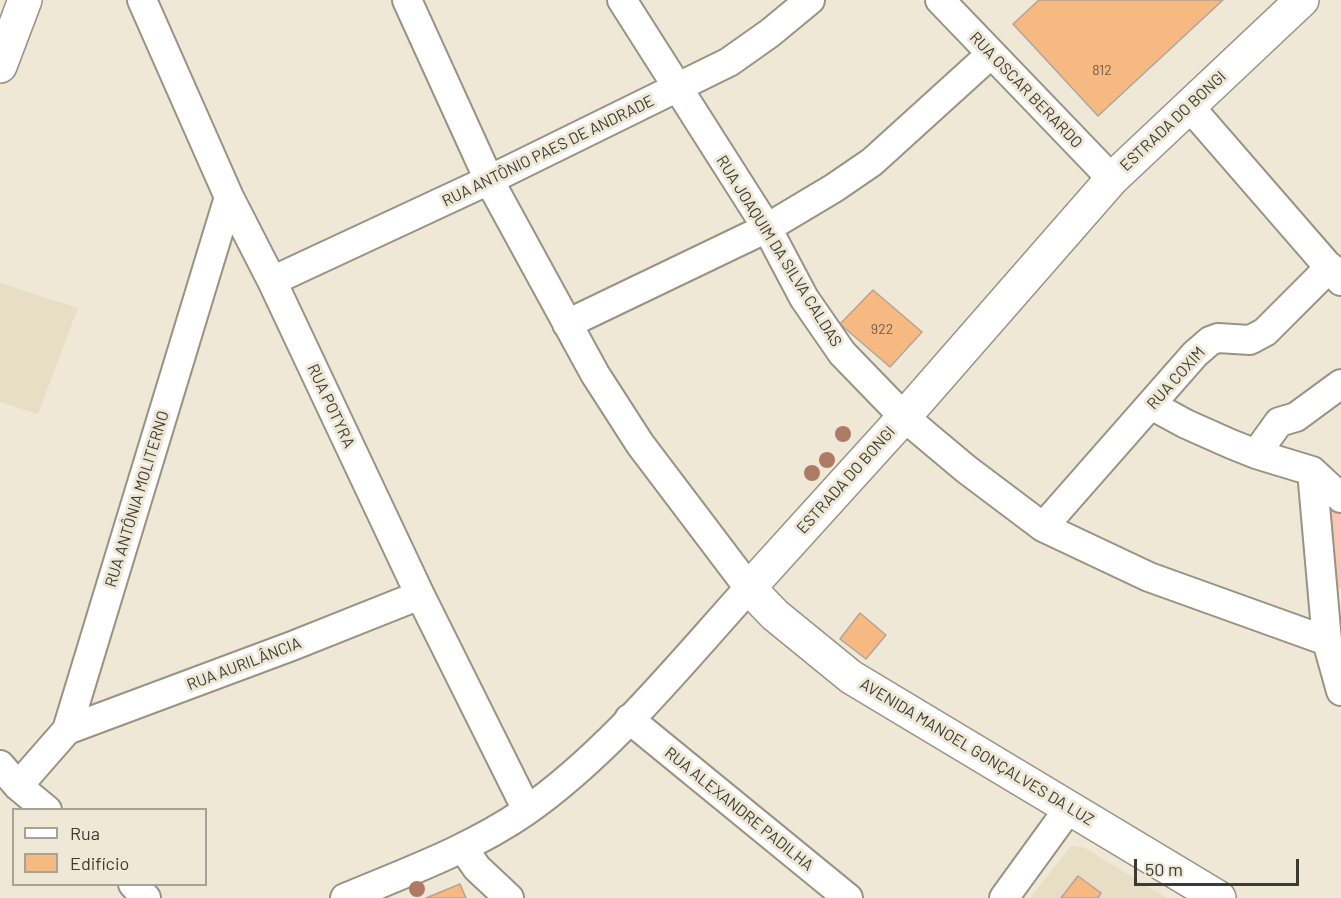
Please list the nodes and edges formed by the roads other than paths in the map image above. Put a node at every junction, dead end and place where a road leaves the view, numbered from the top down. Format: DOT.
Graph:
graph roads {
  1 [pos="25,0"];
  2 [pos="142,0"];
  3 [pos="407,0"];
  4 [pos="621,0"];
  5 [pos="810,0"];
  6 [pos="940,0"];
  7 [pos="1302,0"];
  8 [pos="991,54"];
  9 [pos="0,66"];
  10 [pos="677,88"];
  11 [pos="1189,106"];
  12 [pos="1112,179"];
  13 [pos="489,180"];
  14 [pos="229,197"];
  15 [pos="767,228"];
  16 [pos="1336,274"];
  17 [pos="272,281"];
  18 [pos="567,324"];
  19 [pos="1341,384"];
  20 [pos="1151,405"];
  21 [pos="904,417"];
  22 [pos="1256,454"];
  23 [pos="1312,471"];
  24 [pos="1341,498"];
  25 [pos="1043,526"];
  26 [pos="749,588"];
  27 [pos="420,595"];
  28 [pos="1336,664"];
  29 [pos="629,719"];
  30 [pos="67,730"];
  31 [pos="9,776"];
  32 [pos="1070,807"];
  33 [pos="45,808"];
  34 [pos="527,810"];
  35 [pos="463,848"];
  36 [pos="133,886"];
  37 [pos="146,898"];
  38 [pos="345,898"];
  39 [pos="509,898"];
  40 [pos="848,898"];
  41 [pos="1004,898"];
  42 [pos="1219,898"];
  1 -- 9 [label="main road"];
  2 -- 14 [label="street, RUA POTYRA"];
  3 -- 13 [label="street"];
  4 -- 10 [label="street, RUA JOAQUIM DA SILVA CALDAS"];
  5 -- 10 [label="street, RUA ANTÔNIO PAES DE ANDRADE"];
  6 -- 8 [label="street, RUA OSCAR BERARDO"];
  7 -- 11 [label="main road, ESTRADA DO BONGI"];
  8 -- 12 [label="street, RUA OSCAR BERARDO"];
  8 -- 15 [label="street"];
  10 -- 13 [label="street, RUA ANTÔNIO PAES DE ANDRADE"];
  10 -- 15 [label="street, RUA JOAQUIM DA SILVA CALDAS"];
  11 -- 12 [label="main road, ESTRADA DO BONGI"];
  11 -- 16 [label="street"];
  12 -- 21 [label="main road, ESTRADA DO BONGI"];
  13 -- 17 [label="street, RUA ANTÔNIO PAES DE ANDRADE"];
  13 -- 18 [label="street"];
  14 -- 17 [label="street, RUA POTYRA"];
  14 -- 30 [label="street, RUA ANTÔNIA MOLITERNO"];
  15 -- 18 [label="street"];
  15 -- 21 [label="street, RUA JOAQUIM DA SILVA CALDAS"];
  16 -- 20 [label="street, RUA COXIM"];
  17 -- 27 [label="street, RUA POTYRA"];
  18 -- 26 [label="street"];
  19 -- 22 [label="street"];
  20 -- 22 [label="street"];
  20 -- 25 [label="street, RUA COXIM"];
  21 -- 25 [label="street, RUA JOAQUIM DA SILVA CALDAS"];
  21 -- 26 [label="main road, ESTRADA DO BONGI"];
  22 -- 23 [label="street"];
  23 -- 24 [label="street"];
  23 -- 28 [label="street"];
  25 -- 28 [label="street, RUA JOAQUIM DA SILVA CALDAS"];
  26 -- 29 [label="street, ESTRADA DO BONGI"];
  26 -- 32 [label="main road, AVENIDA MANOEL GONÇALVES DA LUZ"];
  27 -- 30 [label="street, RUA AURILÂNCIA"];
  27 -- 34 [label="street, RUA POTYRA"];
  29 -- 34 [label="street, ESTRADA DO BONGI"];
  29 -- 40 [label="street, RUA ALEXANDRE PADILHA"];
  30 -- 31 [label="street, RUA ANTÔNIA MOLITERNO"];
  31 -- 33 [label="street"];
  32 -- 41 [label="street"];
  32 -- 42 [label="main road, AVENIDA MANOEL GONÇALVES DA LUZ"];
  34 -- 35 [label="street, ESTRADA DO BONGI"];
  35 -- 38 [label="street, ESTRADA DO BONGI"];
  35 -- 39 [label="street"];
  36 -- 37 [label="street"];
}
